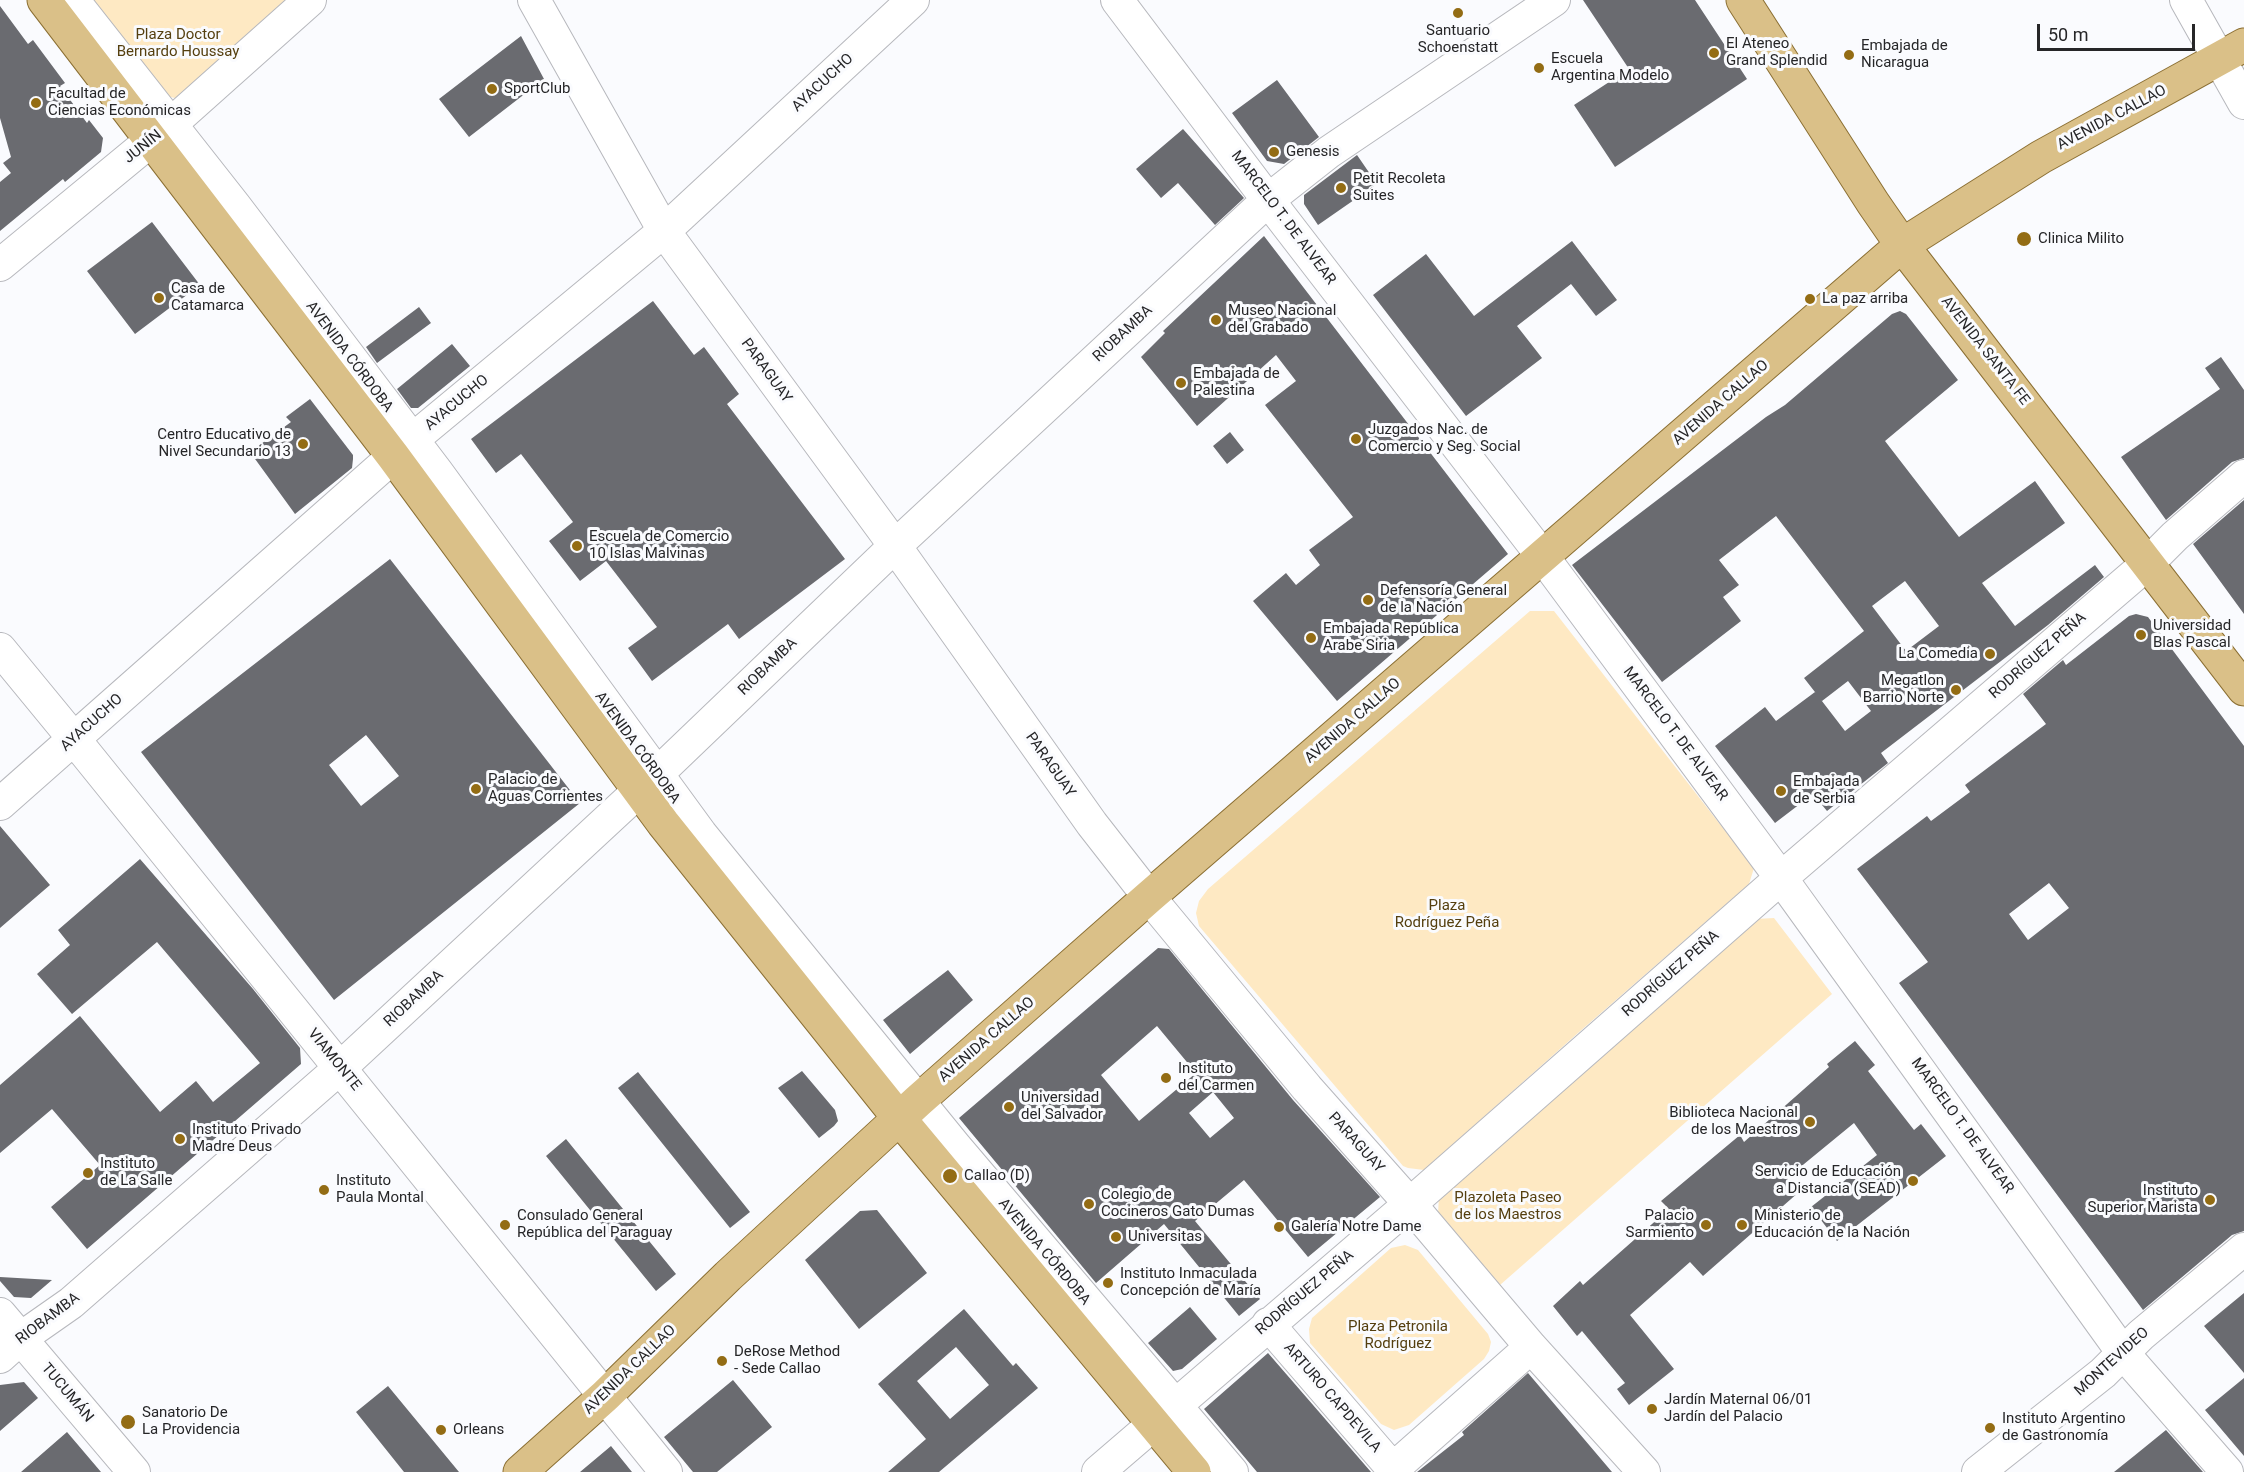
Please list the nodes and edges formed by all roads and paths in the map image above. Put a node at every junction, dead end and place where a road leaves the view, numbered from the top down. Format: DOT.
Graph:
graph roads {
  1 [pos="44,0"];
  2 [pos="73,0"];
  3 [pos="310,0"];
  4 [pos="534,0"];
  5 [pos="913,0"];
  6 [pos="1117,0"];
  7 [pos="1554,0"];
  8 [pos="1743,0"];
  9 [pos="2186,0"];
  10 [pos="2231,53"];
  11 [pos="2244,103"];
  12 [pos="161,132"];
  13 [pos="1268,200"];
  14 [pos="664,231"];
  15 [pos="1902,245"];
  16 [pos="0,265"];
  17 [pos="403,448"];
  18 [pos="2244,476"];
  19 [pos="895,546"];
  20 [pos="1543,557"];
  21 [pos="2148,564"];
  22 [pos="0,649"];
  23 [pos="2244,689"];
  24 [pos="74,738"];
  25 [pos="647,782"];
  26 [pos="0,804"];
  27 [pos="1782,878"];
  28 [pos="1149,897"];
  29 [pos="340,1068"];
  30 [pos="908,1110"];
  31 [pos="1410,1204"];
  32 [pos="2244,1249"];
  33 [pos="0,1314"];
  34 [pos="1268,1324"];
  35 [pos="10,1347"];
  36 [pos="1531,1347"];
  37 [pos="2123,1353"];
  38 [pos="604,1396"];
  39 [pos="1164,1414"];
  40 [pos="134,1472"];
  41 [pos="520,1472"];
  42 [pos="666,1472"];
  43 [pos="1098,1472"];
  44 [pos="1194,1472"];
  45 [pos="1233,1472"];
  46 [pos="1644,1472"];
  47 [pos="1978,1472"];
  48 [pos="2227,1472"];
  1 -- 12 [label="main road, AVENIDA CÓRDOBA"];
  2 -- 12 [label="street, AVENIDA CÓRDOBA"];
  3 -- 12 [label="street, JUNÍN"];
  4 -- 14 [label="street, PARAGUAY"];
  5 -- 14 [label="street, AYACUCHO"];
  6 -- 13 [label="street, MARCELO T. DE ALVEAR"];
  7 -- 13 [label="street, RIOBAMBA"];
  8 -- 15 [label="main road, AVENIDA SANTA FE"];
  9 -- 10 [label="street"];
  10 -- 11 [label="street"];
  10 -- 15 [label="main road, AVENIDA CALLAO"];
  12 -- 16 [label="street, JUNÍN"];
  12 -- 17 [label="main road, AVENIDA CÓRDOBA"];
  13 -- 19 [label="street, RIOBAMBA"];
  13 -- 20 [label="street, MARCELO T. DE ALVEAR"];
  14 -- 17 [label="street, AYACUCHO"];
  14 -- 19 [label="street, PARAGUAY"];
  15 -- 20 [label="main road, AVENIDA CALLAO"];
  15 -- 21 [label="main road, AVENIDA SANTA FE"];
  17 -- 24 [label="street, AYACUCHO"];
  17 -- 25 [label="main road, AVENIDA CÓRDOBA"];
  18 -- 21 [label="street, RODRÍGUEZ PEÑA"];
  19 -- 25 [label="street, RIOBAMBA"];
  19 -- 28 [label="street, PARAGUAY"];
  20 -- 27 [label="street, MARCELO T. DE ALVEAR"];
  20 -- 28 [label="main road, AVENIDA CALLAO"];
  21 -- 23 [label="main road, AVENIDA SANTA FE"];
  21 -- 27 [label="street, RODRÍGUEZ PEÑA"];
  22 -- 24 [label="street, VIAMONTE"];
  24 -- 26 [label="street, AYACUCHO"];
  24 -- 29 [label="street, VIAMONTE"];
  25 -- 29 [label="street, RIOBAMBA"];
  25 -- 30 [label="main road, AVENIDA CÓRDOBA"];
  27 -- 31 [label="street, RODRÍGUEZ PEÑA"];
  27 -- 37 [label="street, MARCELO T. DE ALVEAR"];
  28 -- 30 [label="main road, AVENIDA CALLAO"];
  28 -- 31 [label="street, PARAGUAY"];
  29 -- 35 [label="street, RIOBAMBA"];
  29 -- 38 [label="street, VIAMONTE"];
  30 -- 38 [label="main road, AVENIDA CALLAO"];
  30 -- 39 [label="main road, AVENIDA CÓRDOBA"];
  31 -- 34 [label="street, RODRÍGUEZ PEÑA"];
  31 -- 36 [label="street, PARAGUAY"];
  32 -- 37 [label="street, MONTEVIDEO"];
  33 -- 35 [label="street, TUCUMÁN"];
  34 -- 36 [label="street, ARTURO CAPDEVILA"];
  34 -- 39 [label="street, RODRÍGUEZ PEÑA"];
  35 -- 40 [label="street, TUCUMÁN"];
  36 -- 46 [label="street, PARAGUAY"];
  37 -- 47 [label="street, MONTEVIDEO"];
  37 -- 48 [label="street, MARCELO T. DE ALVEAR"];
  38 -- 41 [label="main road, AVENIDA CALLAO"];
  38 -- 42 [label="street, VIAMONTE"];
  39 -- 43 [label="street, RODRÍGUEZ PEÑA"];
  39 -- 44 [label="main road, AVENIDA CÓRDOBA"];
  39 -- 45 [label="street, AVENIDA CÓRDOBA"];
}
